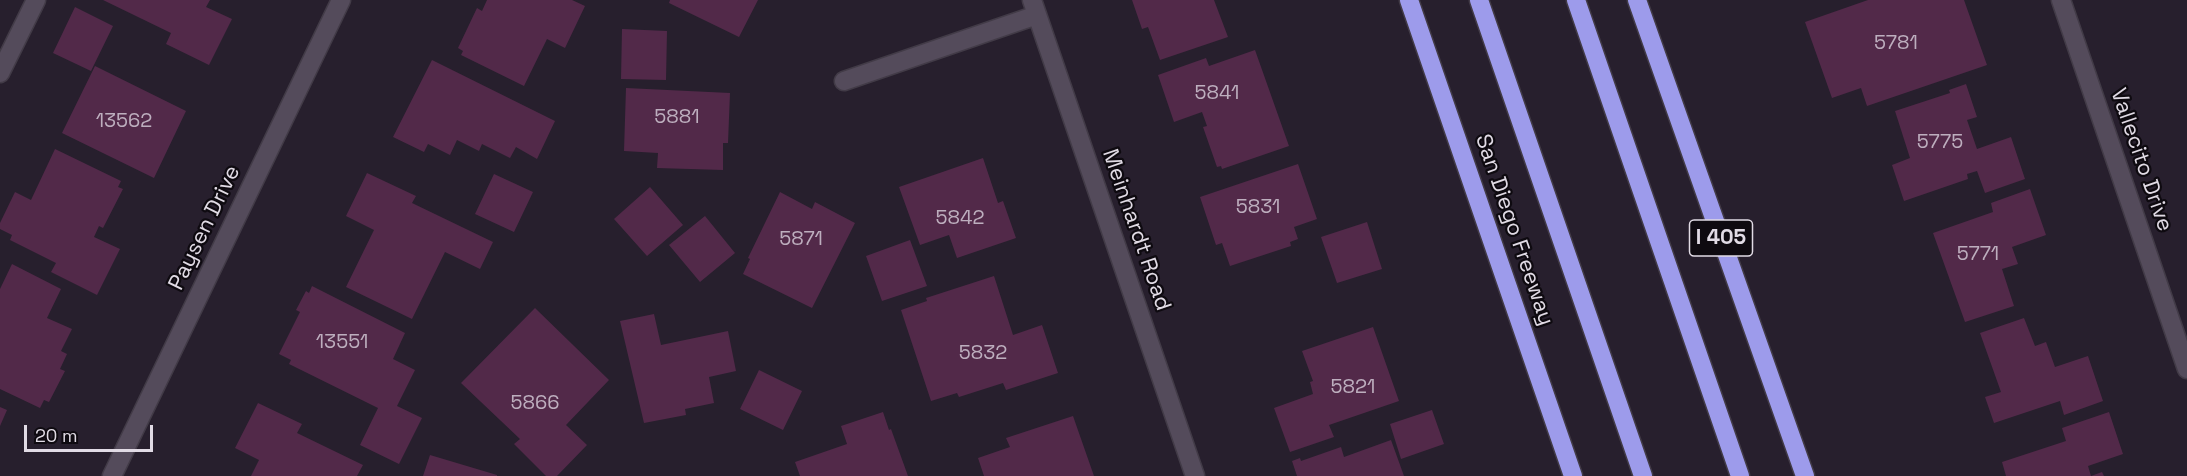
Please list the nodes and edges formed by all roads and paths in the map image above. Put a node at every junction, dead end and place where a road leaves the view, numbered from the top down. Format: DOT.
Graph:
graph roads {
  1 [pos="36,0"];
  2 [pos="341,0"];
  3 [pos="1409,0"];
  4 [pos="1479,0"];
  5 [pos="1576,0"];
  6 [pos="1637,0"];
  7 [pos="2061,0"];
  8 [pos="1034,7"];
  9 [pos="0,73"];
  10 [pos="844,81"];
  11 [pos="2187,369"];
  12 [pos="112,476"];
  13 [pos="1195,476"];
  14 [pos="1573,476"];
  15 [pos="1643,476"];
  16 [pos="1740,476"];
  17 [pos="1805,476"];
  1 -- 9 [label="street"];
  2 -- 12 [label="street, Paysen Drive"];
  3 -- 14 [label="highway, San Diego Freeway"];
  4 -- 15 [label="highway"];
  5 -- 16 [label="highway"];
  6 -- 17 [label="highway, I 405"];
  7 -- 11 [label="street, Vallecito Drive"];
  8 -- 10 [label="street"];
  8 -- 13 [label="street, Meinhardt Road"];
}
